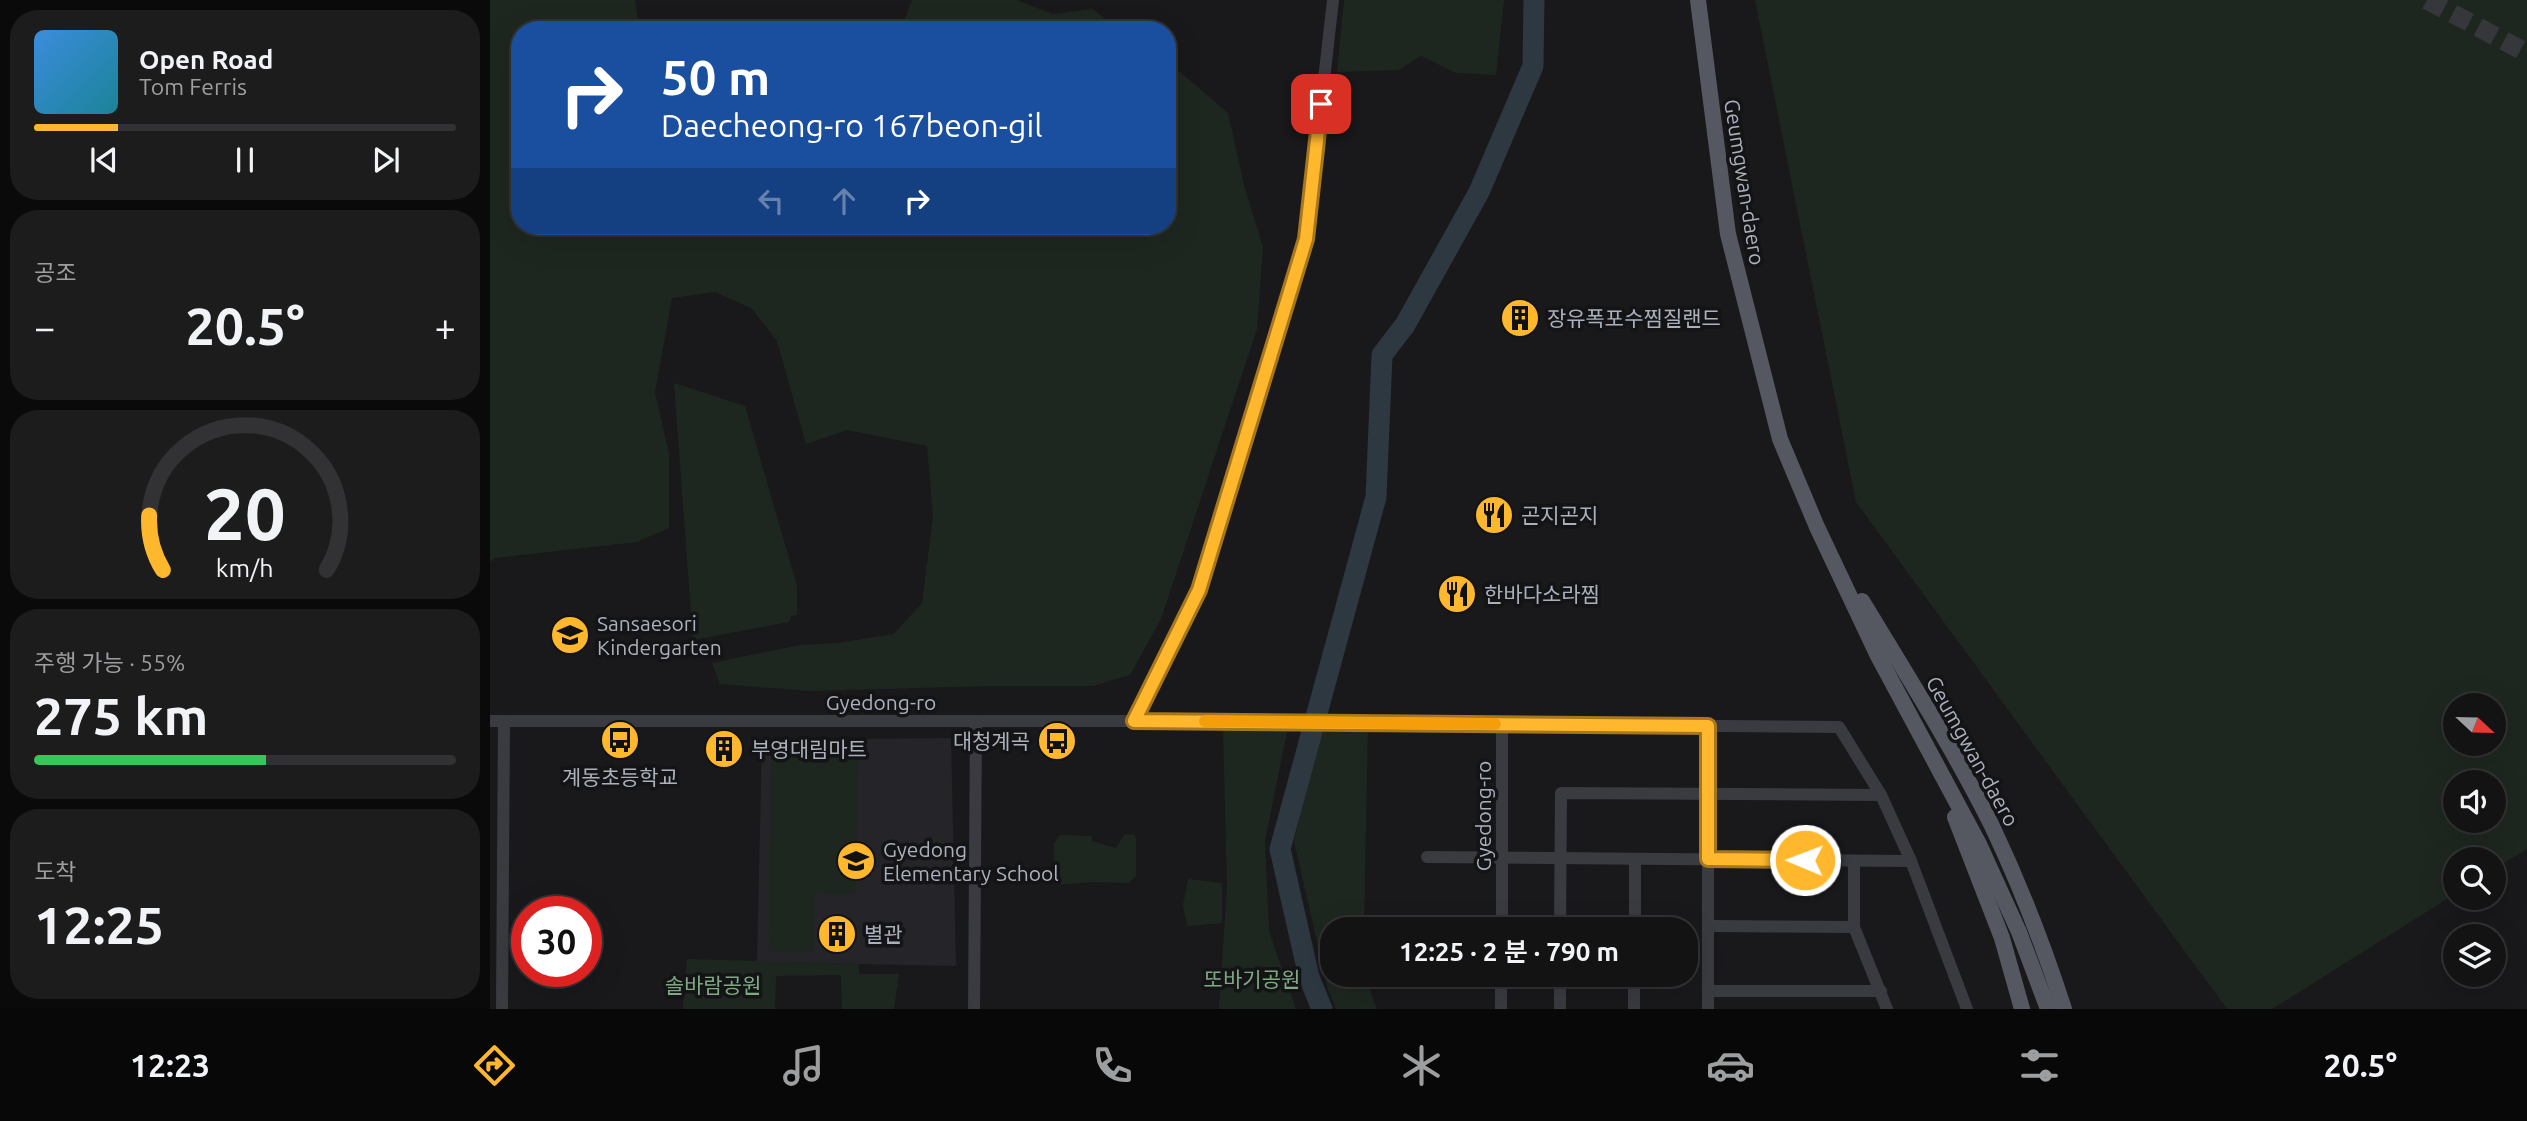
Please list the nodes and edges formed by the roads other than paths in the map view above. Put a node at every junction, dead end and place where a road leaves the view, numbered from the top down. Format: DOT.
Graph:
graph roads {
  1 [pos="1333,0"];
  2 [pos="1698,0"];
  3 [pos="1817,527"];
  4 [pos="490,721"];
  5 [pos="504,721"];
  6 [pos="976,721"];
  7 [pos="1134,721"];
  8 [pos="1502,724"];
  9 [pos="1708,726"];
  10 [pos="1928,746"];
  11 [pos="1881,795"];
  12 [pos="1708,796"];
  13 [pos="1427,857"];
  14 [pos="1502,858"];
  15 [pos="1561,858"];
  16 [pos="1635,859"];
  17 [pos="1708,859"];
  18 [pos="1854,861"];
  19 [pos="1911,861"];
  20 [pos="496,908"];
  21 [pos="1502,917"];
  22 [pos="1560,917"];
  23 [pos="1634,917"];
  24 [pos="1708,926"];
  25 [pos="1854,927"];
  26 [pos="2055,982"];
  27 [pos="1502,987"];
  28 [pos="1560,987"];
  29 [pos="1634,987"];
  30 [pos="1708,991"];
  31 [pos="1881,991"];
  32 [pos="502,1009"];
  33 [pos="974,1009"];
  34 [pos="1501,1009"];
  35 [pos="1560,1009"];
  36 [pos="1634,1009"];
  37 [pos="1708,1009"];
  38 [pos="1887,1009"];
  39 [pos="1967,1009"];
  40 [pos="2022,1009"];
  41 [pos="2048,1009"];
  42 [pos="2064,1009"];
  43 [pos="2070,1009"];
  1 -- 7 [label="street"];
  2 -- 3 [label="main road, Geumgwan-daero"];
  3 -- 10 [label="main road, Geumgwan-daero"];
  3 -- 26 [label="main road, Geumgwan-daero"];
  4 -- 5 [label="street, Gyedong-ro"];
  5 -- 6 [label="street, Gyedong-ro"];
  5 -- 20 [label="street"];
  6 -- 7 [label="street, Gyedong-ro"];
  6 -- 33 [label="street"];
  7 -- 8 [label="street, Gyedong-ro"];
  8 -- 9 [label="street"];
  8 -- 14 [label="street, Gyedong-ro"];
  9 -- 11 [label="street"];
  9 -- 12 [label="street"];
  10 -- 40 [label="main road"];
  10 -- 41 [label="main road, Geumgwan-daero"];
  11 -- 12 [label="street"];
  11 -- 19 [label="street"];
  12 -- 15 [label="street"];
  12 -- 17 [label="street"];
  13 -- 14 [label="street"];
  14 -- 15 [label="street"];
  14 -- 21 [label="street, Gyedong-ro"];
  15 -- 16 [label="street"];
  15 -- 22 [label="street"];
  16 -- 17 [label="street"];
  16 -- 23 [label="street"];
  17 -- 18 [label="street"];
  17 -- 24 [label="street"];
  18 -- 19 [label="street"];
  18 -- 25 [label="street"];
  19 -- 39 [label="street"];
  20 -- 32 [label="street"];
  24 -- 25 [label="street"];
  24 -- 30 [label="street"];
  25 -- 31 [label="street"];
  26 -- 42 [label="main road, Geumgwan-daero"];
  26 -- 43 [label="main road"];
  27 -- 34 [label="street"];
  28 -- 35 [label="street"];
  29 -- 36 [label="street"];
  30 -- 31 [label="street"];
  30 -- 37 [label="street"];
  31 -- 38 [label="street"];
}
